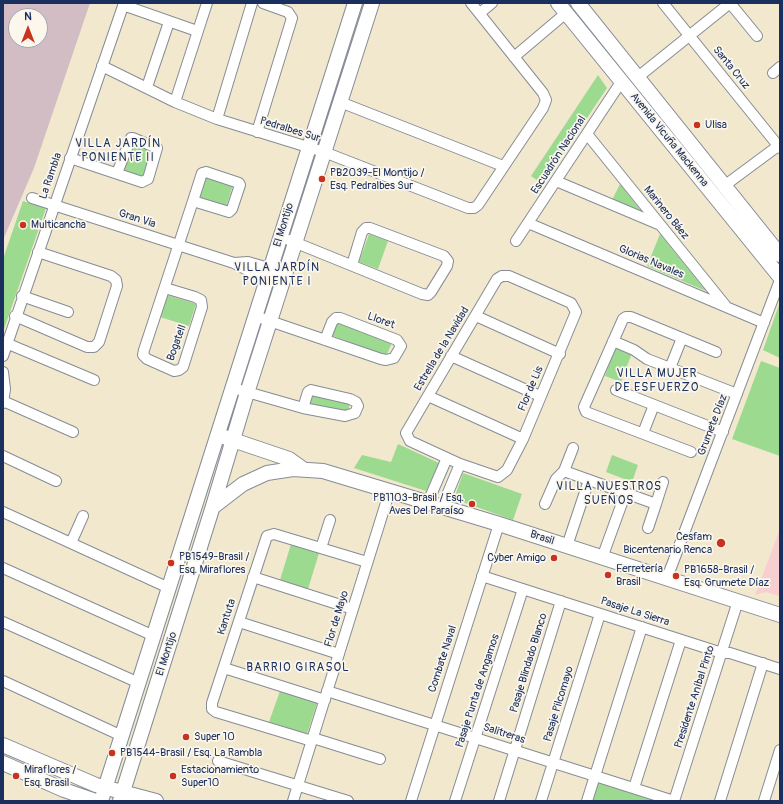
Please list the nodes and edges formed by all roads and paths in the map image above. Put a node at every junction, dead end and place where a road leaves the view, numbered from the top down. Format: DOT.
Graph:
graph roads {
  1 [pos="207,3"];
  2 [pos="252,3"];
  3 [pos="263,3"];
  4 [pos="355,3"];
  5 [pos="372,3"];
  6 [pos="471,3"];
  7 [pos="492,3"];
  8 [pos="578,3"];
  9 [pos="663,3"];
  10 [pos="124,4"];
  11 [pos="562,8"];
  12 [pos="480,13"];
  13 [pos="169,22"];
  14 [pos="197,30"];
  15 [pos="690,36"];
  16 [pos="757,36"];
  17 [pos="611,44"];
  18 [pos="600,54"];
  19 [pos="514,57"];
  20 [pos="102,66"];
  21 [pos="638,77"];
  22 [pos="622,82"];
  23 [pos="147,87"];
  24 [pos="175,102"];
  25 [pos="340,102"];
  26 [pos="217,119"];
  27 [pos="257,132"];
  28 [pos="587,134"];
  29 [pos="673,134"];
  30 [pos="778,142"];
  31 [pos="308,148"];
  32 [pos="324,152"];
  33 [pos="70,158"];
  34 [pos="503,166"];
  35 [pos="118,173"];
  36 [pos="556,181"];
  37 [pos="724,186"];
  38 [pos="32,198"];
  39 [pos="193,201"];
  40 [pos="54,205"];
  41 [pos="528,223"];
  42 [pos="660,225"];
  43 [pos="280,236"];
  44 [pos="516,241"];
  45 [pos="295,242"];
  46 [pos="179,246"];
  47 [pos="38,252"];
  48 [pos="780,255"];
  49 [pos="352,265"];
  50 [pos="269,273"];
  51 [pos="284,278"];
  52 [pos="780,279"];
  53 [pos="165,288"];
  54 [pos="22,296"];
  55 [pos="727,307"];
  56 [pos="576,309"];
  57 [pos="68,312"];
  58 [pos="16,316"];
  59 [pos="255,316"];
  60 [pos="476,316"];
  61 [pos="270,322"];
  62 [pos="764,323"];
  63 [pos="682,338"];
  64 [pos="325,340"];
  65 [pos="613,341"];
  66 [pos="6,343"];
  67 [pos="716,352"];
  68 [pos="560,354"];
  69 [pos="3,356"];
  70 [pos="451,356"];
  71 [pos="670,368"];
  72 [pos="3,372"];
  73 [pos="94,380"];
  74 [pos="233,388"];
  75 [pos="616,390"];
  76 [pos="247,393"];
  77 [pos="737,394"];
  78 [pos="428,396"];
  79 [pos="540,396"];
  80 [pos="3,402"];
  81 [pos="654,405"];
  82 [pos="303,408"];
  83 [pos="720,430"];
  84 [pos="72,432"];
  85 [pos="643,434"];
  86 [pos="218,435"];
  87 [pos="232,440"];
  88 [pos="523,440"];
  89 [pos="572,448"];
  90 [pos="691,452"];
  91 [pos="3,456"];
  92 [pos="447,458"];
  93 [pos="460,464"];
  94 [pos="303,469"];
  95 [pos="564,471"];
  96 [pos="589,480"];
  97 [pos="56,481"];
  98 [pos="663,482"];
  99 [pos="390,490"];
  100 [pos="626,492"];
  101 [pos="428,502"];
  102 [pos="545,504"];
  103 [pos="656,504"];
  104 [pos="213,506"];
  105 [pos="442,507"];
  106 [pos="3,512"];
  107 [pos="83,516"];
  108 [pos="330,520"];
  109 [pos="499,524"];
  110 [pos="648,528"];
  111 [pos="185,538"];
  112 [pos="71,543"];
  113 [pos="567,546"];
  114 [pos="320,548"];
  115 [pos="602,558"];
  116 [pos="367,562"];
  117 [pos="3,568"];
  118 [pos="482,576"];
  119 [pos="253,577"];
  120 [pos="667,578"];
  121 [pos="170,588"];
  122 [pos="523,589"];
  123 [pos="561,601"];
  124 [pos="738,601"];
  125 [pos="353,609"];
  126 [pos="600,614"];
  127 [pos="780,615"];
  128 [pos="3,622"];
  129 [pos="239,622"];
  130 [pos="642,627"];
  131 [pos="154,636"];
  132 [pos="682,640"];
  133 [pos="722,652"];
  134 [pos="339,654"];
  135 [pos="764,663"];
  136 [pos="224,668"];
  137 [pos="780,669"];
  138 [pos="3,681"];
  139 [pos="139,684"];
  140 [pos="326,695"];
  141 [pos="435,725"];
  142 [pos="122,736"];
  143 [pos="476,738"];
  144 [pos="312,739"];
  145 [pos="3,745"];
  146 [pos="515,750"];
  147 [pos="780,750"];
  148 [pos="380,759"];
  149 [pos="218,761"];
  150 [pos="3,763"];
  151 [pos="553,763"];
  152 [pos="52,767"];
  153 [pos="595,776"];
  154 [pos="46,782"];
  155 [pos="298,786"];
  156 [pos="634,788"];
  157 [pos="103,794"];
  158 [pos="121,797"];
  159 [pos="96,801"];
  160 [pos="156,801"];
  161 [pos="293,801"];
  162 [pos="348,801"];
  163 [pos="410,801"];
  164 [pos="455,801"];
  165 [pos="499,801"];
  166 [pos="541,801"];
  167 [pos="587,801"];
  168 [pos="674,801"];
  169 [pos="720,801"];
  170 [pos="764,801"];
  1 -- 14 [label="street"];
  2 -- 26 [label="street"];
  3 -- 27 [label="street"];
  4 -- 31 [label="street, El Montijo"];
  5 -- 25 [label="street, El Montijo"];
  6 -- 12 [label="street"];
  7 -- 12 [label="street"];
  8 -- 17 [label="street, Avenida Vicuña Mackenna"];
  9 -- 15 [label="street, Santa Cruz"];
  10 -- 13 [label="street"];
  10 -- 20 [label="street, La Rambla"];
  11 -- 18 [label="street, Avenida Vicuña Mackenna"];
  11 -- 19 [label="street"];
  12 -- 19 [label="street"];
  13 -- 14 [label="street"];
  13 -- 23 [label="street"];
  14 -- 24 [label="street"];
  15 -- 16 [label="street"];
  15 -- 21 [label="street"];
  15 -- 30 [label="street, Santa Cruz"];
  17 -- 18 [label="street"];
  17 -- 21 [label="street, Avenida Vicuña Mackenna"];
  18 -- 22 [label="street, Avenida Vicuña Mackenna"];
  19 -- 34 [label="street"];
  20 -- 23 [label="street, Pedralbes Sur"];
  20 -- 33 [label="street, La Rambla"];
  21 -- 29 [label="street, Avenida Vicuña Mackenna"];
  22 -- 28 [label="street, Escuadrón Nacional"];
  22 -- 29 [label="street, Avenida Vicuña Mackenna"];
  23 -- 24 [label="street, Pedralbes Sur"];
  24 -- 26 [label="street, Pedralbes Sur"];
  25 -- 32 [label="street, El Montijo"];
  25 -- 34 [label="street"];
  26 -- 27 [label="street, Pedralbes Sur"];
  27 -- 31 [label="street, Pedralbes Sur"];
  28 -- 36 [label="street, Escuadrón Nacional"];
  28 -- 42 [label="street, Marinero Báez"];
  29 -- 37 [label="street, Avenida Vicuña Mackenna"];
  29 -- 52 [label="street, Avenida Vicuña Mackenna"];
  30 -- 37 [label="street"];
  31 -- 32 [label="street, Pedralbes Sur"];
  31 -- 43 [label="street, El Montijo"];
  32 -- 34 [label="street, Pedralbes Sur"];
  32 -- 45 [label="street, El Montijo"];
  33 -- 35 [label="street"];
  33 -- 40 [label="street, La Rambla"];
  35 -- 35 [label="street"];
  36 -- 41 [label="street, Escuadrón Nacional"];
  36 -- 42 [label="street"];
  37 -- 48 [label="street, Avenida Vicuña Mackenna"];
  38 -- 40 [label="street, Gran Via"];
  39 -- 39 [label="street, Bogatell"];
  39 -- 46 [label="street, Bogatell"];
  40 -- 46 [label="street, Gran Via"];
  40 -- 47 [label="street, La Rambla"];
  41 -- 44 [label="street, Escuadrón Nacional"];
  41 -- 55 [label="street, Glorias Navales"];
  42 -- 55 [label="street, Marinero Báez"];
  43 -- 45 [label="street"];
  43 -- 50 [label="street, El Montijo"];
  45 -- 49 [label="street"];
  45 -- 51 [label="street, El Montijo"];
  46 -- 50 [label="street, Gran Via"];
  46 -- 53 [label="street, Bogatell"];
  47 -- 54 [label="street, La Rambla"];
  47 -- 58 [label="street"];
  49 -- 49 [label="street"];
  50 -- 51 [label="street, Gran Via"];
  50 -- 59 [label="street, El Montijo"];
  51 -- 61 [label="street, El Montijo"];
  52 -- 62 [label="street, Grumete Díaz"];
  53 -- 53 [label="street, Bogatell"];
  54 -- 57 [label="street"];
  54 -- 58 [label="street, La Rambla"];
  55 -- 62 [label="street, Glorias Navales"];
  56 -- 60 [label="street, Estrella de la Navidad"];
  56 -- 68 [label="street, Flor de Lis"];
  58 -- 66 [label="street, La Rambla"];
  59 -- 61 [label="street, Lloret"];
  59 -- 74 [label="street, El Montijo"];
  60 -- 68 [label="street"];
  60 -- 70 [label="street, Estrella de la Navidad"];
  61 -- 64 [label="street, Lloret"];
  61 -- 76 [label="street, El Montijo"];
  62 -- 77 [label="street, Grumete Díaz"];
  63 -- 65 [label="street"];
  63 -- 67 [label="street"];
  63 -- 71 [label="street"];
  64 -- 64 [label="street, Lloret"];
  65 -- 71 [label="street"];
  65 -- 85 [label="street"];
  66 -- 69 [label="street, La Rambla"];
  66 -- 73 [label="street"];
  68 -- 79 [label="street, Flor de Lis"];
  70 -- 78 [label="street, Estrella de la Navidad"];
  70 -- 79 [label="street"];
  71 -- 77 [label="street"];
  72 -- 80 [label="street"];
  74 -- 76 [label="street"];
  74 -- 86 [label="street, El Montijo"];
  75 -- 81 [label="street"];
  76 -- 82 [label="street"];
  76 -- 87 [label="street, El Montijo"];
  77 -- 83 [label="street, Grumete Díaz"];
  78 -- 88 [label="street"];
  78 -- 92 [label="street, Estrella de la Navidad"];
  79 -- 88 [label="street, Flor de Lis"];
  80 -- 84 [label="street"];
  81 -- 83 [label="street"];
  81 -- 85 [label="street"];
  82 -- 82 [label="street"];
  83 -- 120 [label="street, Grumete Díaz"];
  85 -- 90 [label="street"];
  86 -- 87 [label="street, Brasil"];
  86 -- 111 [label="street, El Montijo"];
  87 -- 94 [label="street, Brasil"];
  87 -- 104 [label="street, El Montijo"];
  88 -- 93 [label="street, Flor de Lis"];
  89 -- 95 [label="street"];
  91 -- 97 [label="street"];
  92 -- 93 [label="street"];
  92 -- 101 [label="street"];
  93 -- 105 [label="street"];
  94 -- 99 [label="street, Brasil"];
  94 -- 104 [label="street, Brasil"];
  95 -- 96 [label="street"];
  95 -- 102 [label="street"];
  96 -- 100 [label="street"];
  96 -- 113 [label="street"];
  98 -- 103 [label="street"];
  99 -- 101 [label="street, Brasil"];
  99 -- 116 [label="street, Flor de Mayo"];
  100 -- 103 [label="street"];
  100 -- 115 [label="street"];
  101 -- 105 [label="street, Brasil"];
  103 -- 110 [label="street"];
  104 -- 111 [label="street, El Montijo"];
  104 -- 158 [label="street, El Montijo"];
  105 -- 109 [label="street, Brasil"];
  106 -- 112 [label="street"];
  107 -- 112 [label="street"];
  108 -- 114 [label="street"];
  109 -- 113 [label="street, Brasil"];
  109 -- 118 [label="street, Combate Naval"];
  111 -- 121 [label="street, El Montijo"];
  112 -- 121 [label="street"];
  113 -- 115 [label="street, Brasil"];
  114 -- 116 [label="street"];
  114 -- 119 [label="street, Kantuta"];
  115 -- 120 [label="street, Brasil"];
  116 -- 125 [label="street, Flor de Mayo"];
  117 -- 131 [label="street"];
  118 -- 122 [label="street, Pasaje La Sierra"];
  118 -- 141 [label="street, Combate Naval"];
  119 -- 125 [label="street"];
  119 -- 129 [label="street, Kantuta"];
  120 -- 124 [label="street, Brasil"];
  121 -- 131 [label="street, El Montijo"];
  122 -- 123 [label="street, Pasaje La Sierra"];
  122 -- 143 [label="street, Pasaje Punta de Angamos"];
  123 -- 126 [label="street, Pasaje La Sierra"];
  123 -- 146 [label="street, Pasaje Blindado Blanco"];
  124 -- 127 [label="street, Brasil"];
  124 -- 133 [label="street, Presidente Aníbal Pinto"];
  125 -- 134 [label="street, Flor de Mayo"];
  126 -- 130 [label="street, Pasaje La Sierra"];
  126 -- 151 [label="street, Pasaje Pilcomayo"];
  128 -- 139 [label="street"];
  129 -- 134 [label="street"];
  129 -- 136 [label="street, Kantuta"];
  130 -- 132 [label="street, Pasaje La Sierra"];
  130 -- 153 [label="street"];
  131 -- 139 [label="street, El Montijo"];
  132 -- 133 [label="street, Pasaje La Sierra"];
  132 -- 156 [label="street"];
  133 -- 135 [label="street, Pasaje La Sierra"];
  133 -- 168 [label="street, Presidente Aníbal Pinto"];
  134 -- 140 [label="street, Flor de Mayo"];
  135 -- 137 [label="street, Pasaje La Sierra"];
  135 -- 169 [label="street"];
  136 -- 140 [label="street, Salitreras"];
  136 -- 144 [label="street, Kantuta"];
  138 -- 142 [label="street"];
  139 -- 142 [label="street, El Montijo"];
  140 -- 141 [label="street, Salitreras"];
  140 -- 144 [label="street, Flor de Mayo"];
  141 -- 143 [label="street, Salitreras"];
  141 -- 163 [label="street, Combate Naval"];
  142 -- 157 [label="street, El Montijo"];
  143 -- 146 [label="street, Salitreras"];
  143 -- 164 [label="street, Pasaje Punta de Angamos"];
  144 -- 148 [label="street"];
  144 -- 155 [label="street, Flor de Mayo"];
  145 -- 152 [label="street"];
  146 -- 151 [label="street, Salitreras"];
  146 -- 165 [label="street, Pasaje Blindado Blanco"];
  147 -- 170 [label="street"];
  149 -- 155 [label="street"];
  150 -- 154 [label="street"];
  151 -- 153 [label="street, Salitreras"];
  151 -- 166 [label="street, Pasaje Pilcomayo"];
  152 -- 154 [label="street"];
  152 -- 157 [label="street"];
  153 -- 156 [label="street, Salitreras"];
  153 -- 167 [label="street"];
  154 -- 159 [label="street"];
  155 -- 161 [label="street, Flor de Mayo"];
  155 -- 162 [label="street"];
  156 -- 168 [label="street, Salitreras"];
  157 -- 158 [label="street"];
  158 -- 160 [label="street"];
}
